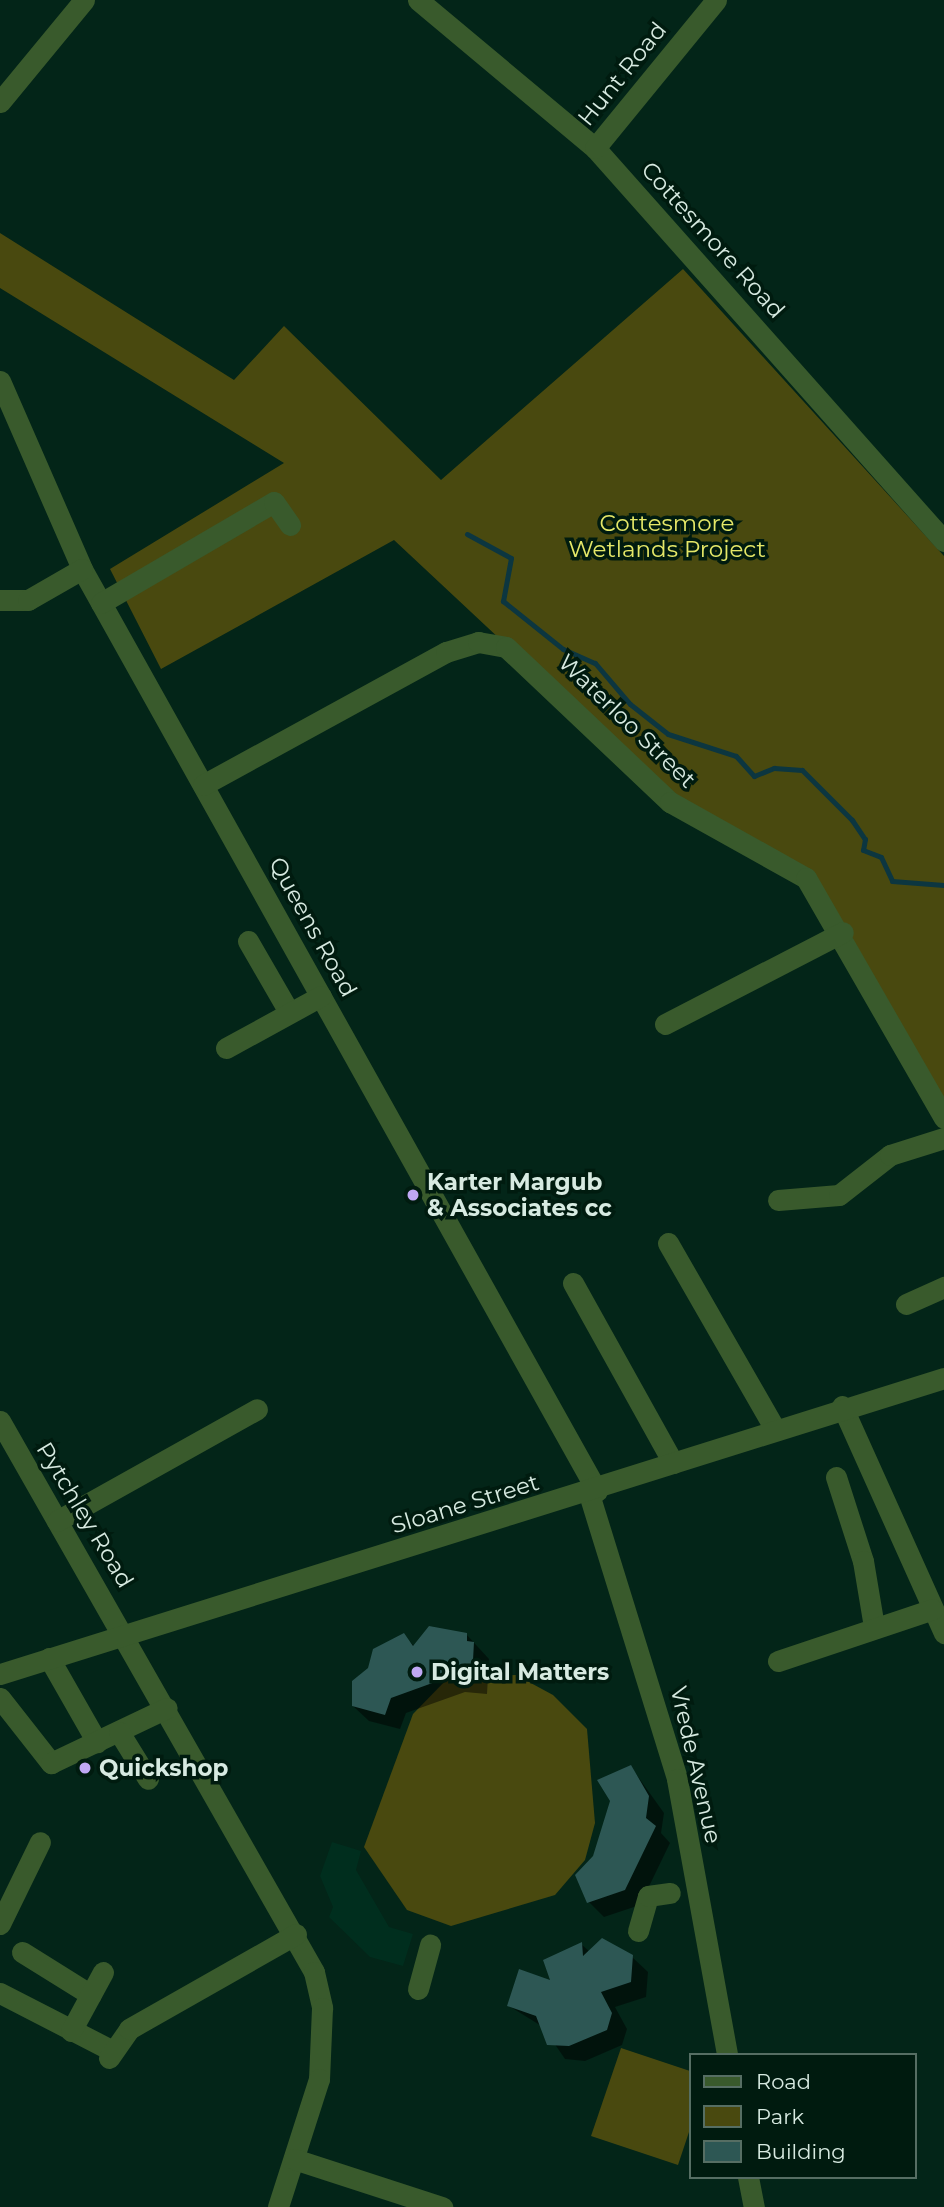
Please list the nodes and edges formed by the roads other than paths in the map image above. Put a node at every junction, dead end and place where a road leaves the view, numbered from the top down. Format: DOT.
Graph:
graph roads {
  1 [pos="84,0"];
  2 [pos="418,0"];
  3 [pos="716,0"];
  4 [pos="0,103"];
  5 [pos="595,148"];
  6 [pos="0,380"];
  7 [pos="290,525"];
  8 [pos="942,535"];
  9 [pos="82,569"];
  10 [pos="0,600"];
  11 [pos="101,603"];
  12 [pos="203,785"];
  13 [pos="843,932"];
  14 [pos="248,941"];
  15 [pos="321,996"];
  16 [pos="289,1012"];
  17 [pos="664,1024"];
  18 [pos="226,1048"];
  19 [pos="944,1118"];
  20 [pos="944,1138"];
  21 [pos="778,1199"];
  22 [pos="668,1243"];
  23 [pos="573,1283"];
  24 [pos="944,1287"];
  25 [pos="906,1304"];
  26 [pos="944,1378"];
  27 [pos="842,1406"];
  28 [pos="257,1409"];
  29 [pos="0,1421"];
  30 [pos="775,1429"];
  31 [pos="673,1463"];
  32 [pos="836,1477"];
  33 [pos="593,1492"];
  34 [pos="57,1521"];
  35 [pos="940,1620"];
  36 [pos="874,1627"];
  37 [pos="126,1634"];
  38 [pos="50,1658"];
  39 [pos="778,1661"];
  40 [pos="0,1674"];
  41 [pos="0,1698"];
  42 [pos="167,1708"];
  43 [pos="120,1732"];
  44 [pos="97,1742"];
  45 [pos="148,1780"];
  46 [pos="40,1842"];
  47 [pos="670,1893"];
  48 [pos="0,1924"];
  49 [pos="638,1931"];
  50 [pos="296,1934"];
  51 [pos="430,1945"];
  52 [pos="22,1952"];
  53 [pos="103,1972"];
  54 [pos="418,1989"];
  55 [pos="0,1993"];
  56 [pos="90,1995"];
  57 [pos="71,2031"];
  58 [pos="726,2053"];
  59 [pos="294,2159"];
  60 [pos="748,2179"];
  61 [pos="278,2207"];
  62 [pos="442,2207"];
  63 [pos="754,2207"];
  1 -- 4 [label="street"];
  2 -- 5 [label="street, Cottesmore Road"];
  3 -- 5 [label="street, Hunt Road"];
  5 -- 8 [label="street, Cottesmore Road"];
  6 -- 9 [label="street, Queens Road"];
  7 -- 11 [label="street"];
  9 -- 10 [label="street"];
  9 -- 11 [label="street, Queens Road"];
  11 -- 12 [label="street, Queens Road"];
  12 -- 13 [label="street, Waterloo Street"];
  12 -- 15 [label="street, Queens Road"];
  13 -- 17 [label="street"];
  13 -- 19 [label="street, Waterloo Street"];
  14 -- 16 [label="street"];
  15 -- 16 [label="street"];
  15 -- 33 [label="street, Queens Road"];
  16 -- 18 [label="street"];
  20 -- 21 [label="street"];
  22 -- 30 [label="street"];
  23 -- 31 [label="street"];
  24 -- 25 [label="street"];
  26 -- 27 [label="street, Sloane Street"];
  27 -- 30 [label="street, Sloane Street"];
  27 -- 35 [label="street"];
  28 -- 34 [label="street"];
  29 -- 34 [label="street, Pytchley Road"];
  30 -- 31 [label="street, Sloane Street"];
  31 -- 33 [label="street, Sloane Street"];
  32 -- 36 [label="street"];
  33 -- 37 [label="street, Sloane Street"];
  33 -- 58 [label="street, Vrede Avenue"];
  34 -- 37 [label="street, Pytchley Road"];
  35 -- 36 [label="street"];
  36 -- 39 [label="street"];
  37 -- 38 [label="street, Sloane Street"];
  37 -- 42 [label="street, Pytchley Road"];
  38 -- 40 [label="street, Sloane Street"];
  38 -- 44 [label="street"];
  41 -- 44 [label="street"];
  42 -- 43 [label="street"];
  42 -- 50 [label="street, Pytchley Road"];
  43 -- 44 [label="street"];
  43 -- 45 [label="street"];
  46 -- 48 [label="street"];
  47 -- 49 [label="street"];
  50 -- 57 [label="street"];
  50 -- 59 [label="street, Pytchley Road"];
  51 -- 54 [label="street"];
  52 -- 56 [label="street"];
  53 -- 56 [label="street"];
  55 -- 57 [label="street"];
  56 -- 57 [label="street"];
  59 -- 61 [label="street, Pytchley Road"];
  59 -- 62 [label="street"];
  60 -- 63 [label="street"];
}
